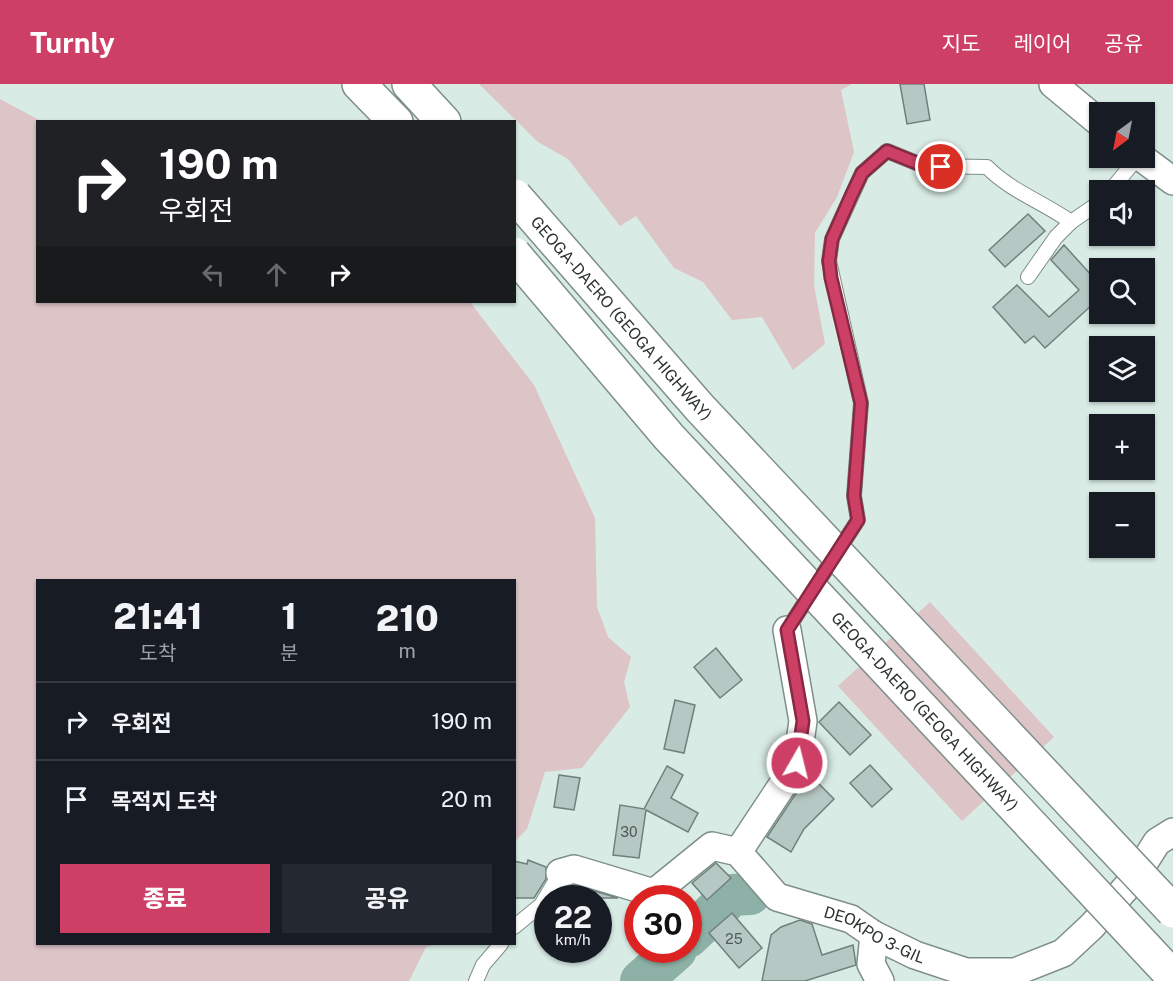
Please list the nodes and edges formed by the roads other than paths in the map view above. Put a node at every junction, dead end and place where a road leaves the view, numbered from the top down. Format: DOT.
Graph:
graph roads {
  1 [pos="359,84"];
  2 [pos="409,84"];
  3 [pos="1053,84"];
  4 [pos="1089,114"];
  5 [pos="394,120"];
  6 [pos="442,120"];
  7 [pos="1129,168"];
  8 [pos="1155,168"];
  9 [pos="1119,180"];
  10 [pos="1173,181"];
  11 [pos="516,197"];
  12 [pos="1089,210"];
  13 [pos="1071,222"];
  14 [pos="516,256"];
  15 [pos="1028,277"];
  16 [pos="787,630"];
  17 [pos="1173,832"];
  18 [pos="738,852"];
  19 [pos="560,873"];
  20 [pos="1173,911"];
  21 [pos="516,925"];
  22 [pos="874,935"];
  23 [pos="500,945"];
  24 [pos="1173,977"];
  25 [pos="476,981"];
  26 [pos="880,981"];
  1 -- 5 [label="highway"];
  2 -- 6 [label="highway"];
  3 -- 4 [label="street"];
  7 -- 9 [label="lane"];
  8 -- 10 [label="street"];
  11 -- 20 [label="highway, GEOGA-DAERO (GEOGA HIGHWAY), bridge"];
  12 -- 13 [label="lane"];
  13 -- 15 [label="lane"];
  13 -- 16 [label="lane"];
  14 -- 24 [label="highway, GEOGA-DAERO (GEOGA HIGHWAY), bridge"];
  16 -- 18 [label="street"];
  17 -- 22 [label="street, DEOKPO 3-GIL"];
  18 -- 19 [label="street"];
  18 -- 22 [label="street, DEOKPO 3-GIL"];
  19 -- 21 [label="lane"];
  22 -- 26 [label="street"];
  23 -- 25 [label="lane"];
}
